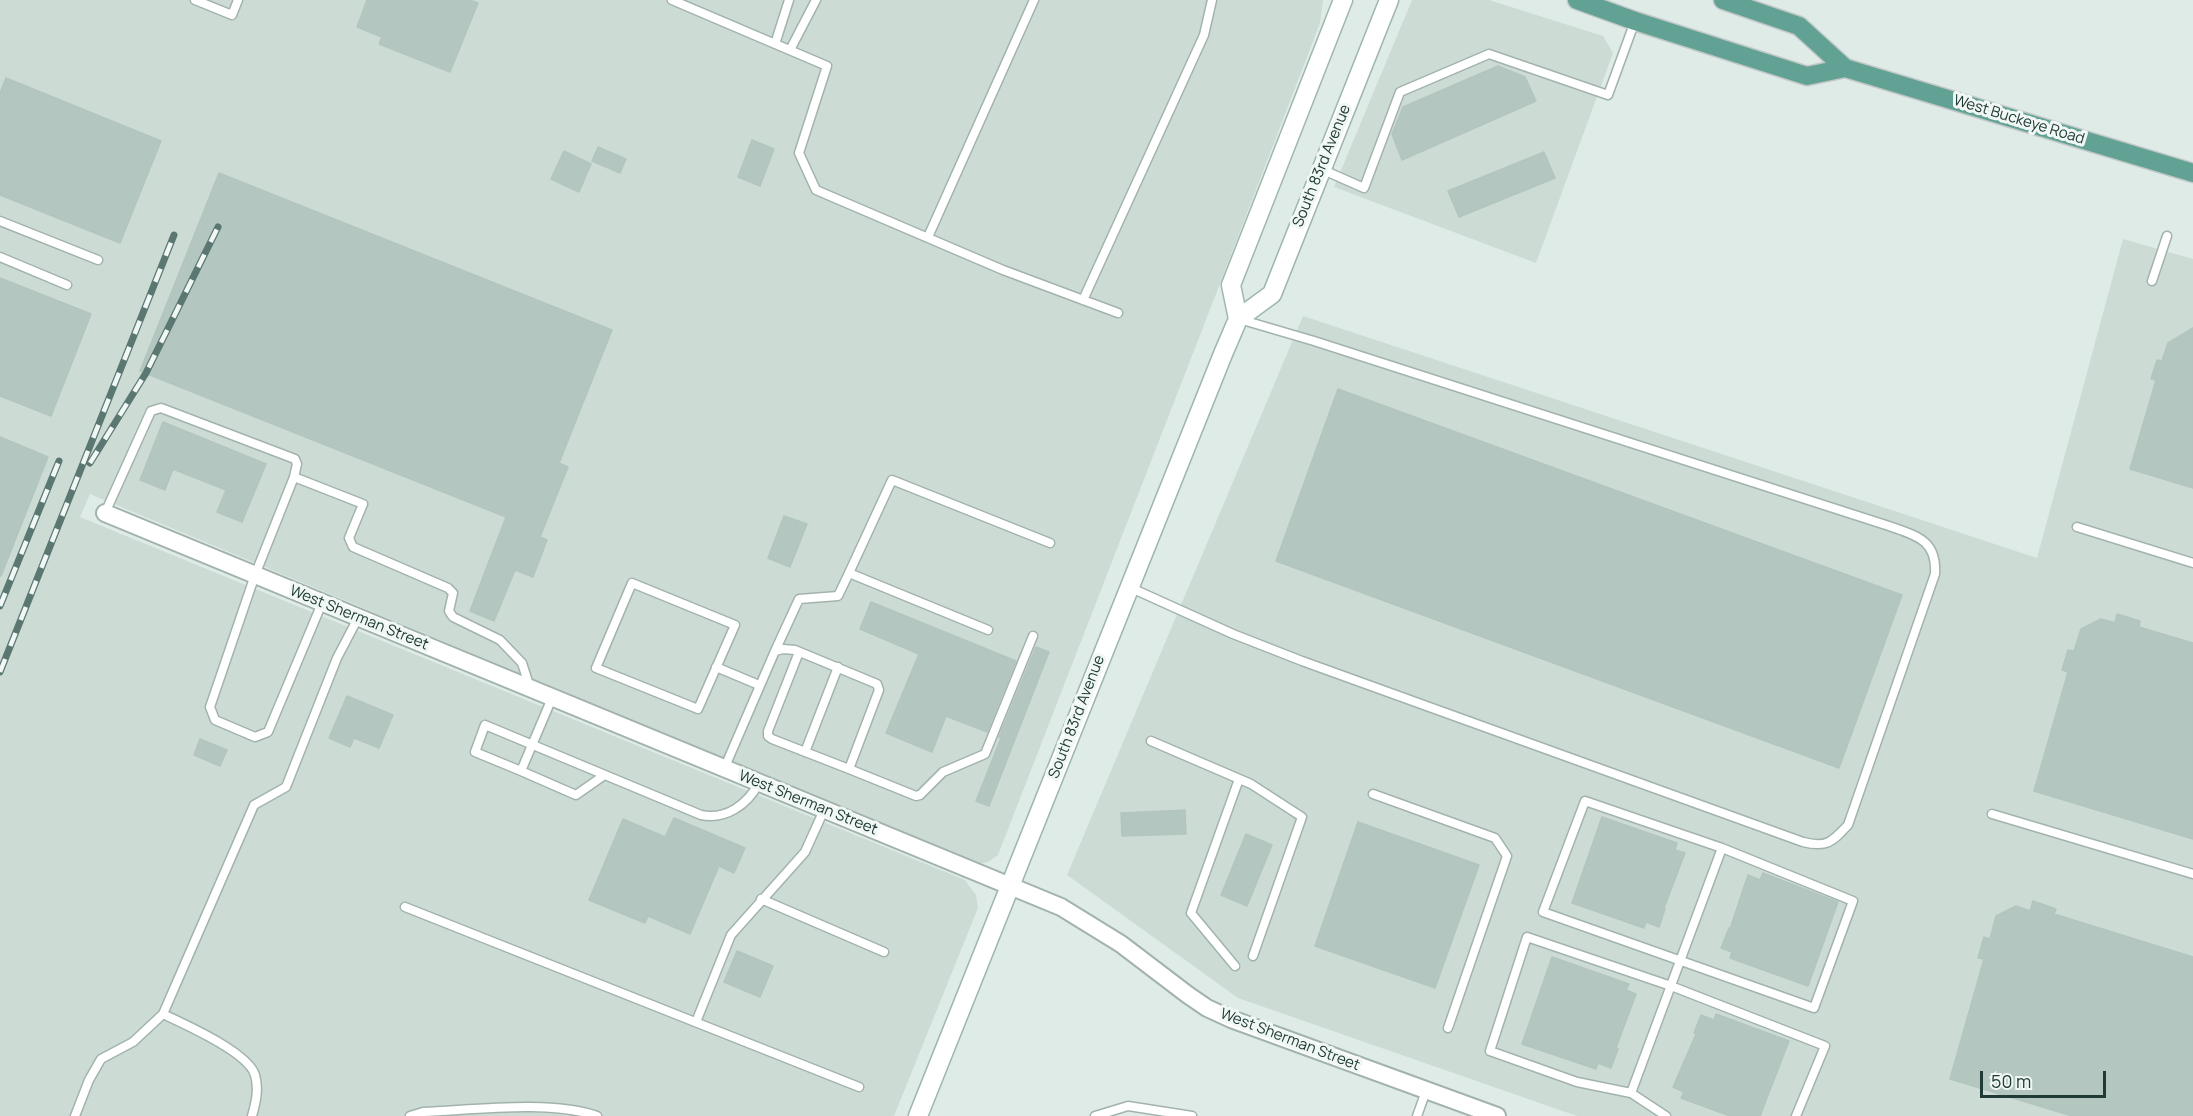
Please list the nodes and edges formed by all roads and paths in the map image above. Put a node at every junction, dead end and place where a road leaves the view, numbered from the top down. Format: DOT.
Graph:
graph roads {
  1 [pos="195,0"];
  2 [pos="238,0"];
  3 [pos="672,0"];
  4 [pos="789,0"];
  5 [pos="816,0"];
  6 [pos="1034,0"];
  7 [pos="1212,0"];
  8 [pos="1343,0"];
  9 [pos="1389,0"];
  10 [pos="1577,0"];
  11 [pos="1723,0"];
  12 [pos="1753,5"];
  13 [pos="1635,21"];
  14 [pos="775,44"];
  15 [pos="790,50"];
  16 [pos="1845,68"];
  17 [pos="1321,170"];
  18 [pos="2193,173"];
  19 [pos="0,221"];
  20 [pos="2167,236"];
  21 [pos="928,237"];
  22 [pos="0,257"];
  23 [pos="98,260"];
  24 [pos="2152,280"];
  25 [pos="67,285"];
  26 [pos="1083,300"];
  27 [pos="1118,313"];
  28 [pos="1238,319"];
  29 [pos="294,477"];
  30 [pos="105,513"];
  31 [pos="2077,527"];
  32 [pos="1050,543"];
  33 [pos="2193,562"];
  34 [pos="849,573"];
  35 [pos="255,575"];
  36 [pos="1128,587"];
  37 [pos="322,603"];
  38 [pos="358,618"];
  39 [pos="988,630"];
  40 [pos="1033,636"];
  41 [pos="775,651"];
  42 [pos="800,652"];
  43 [pos="716,667"];
  44 [pos="838,667"];
  45 [pos="759,685"];
  46 [pos="530,688"];
  47 [pos="552,698"];
  48 [pos="1151,741"];
  49 [pos="532,744"];
  50 [pos="805,752"];
  51 [pos="724,769"];
  52 [pos="849,769"];
  53 [pos="521,771"];
  54 [pos="603,776"];
  55 [pos="1239,779"];
  56 [pos="759,783"];
  57 [pos="1373,794"];
  58 [pos="824,810"];
  59 [pos="1992,814"];
  60 [pos="1722,848"];
  61 [pos="2193,874"];
  62 [pos="1010,886"];
  63 [pos="761,899"];
  64 [pos="405,907"];
  65 [pos="884,952"];
  66 [pos="1253,956"];
  67 [pos="1680,961"];
  68 [pos="1235,966"];
  69 [pos="1671,986"];
  70 [pos="163,1014"];
  71 [pos="696,1022"];
  72 [pos="1448,1028"];
  73 [pos="859,1087"];
  74 [pos="1426,1091"];
  75 [pos="1631,1093"];
  76 [pos="75,1116"];
  77 [pos="252,1116"];
  78 [pos="410,1116"];
  79 [pos="597,1116"];
  80 [pos="918,1116"];
  81 [pos="1095,1116"];
  82 [pos="1192,1116"];
  83 [pos="1417,1116"];
  84 [pos="1497,1116"];
  85 [pos="1666,1116"];
  86 [pos="1796,1116"];
  1 -- 2 [label="lane"];
  3 -- 14 [label="lane"];
  4 -- 14 [label="lane"];
  5 -- 15 [label="lane"];
  6 -- 21 [label="lane"];
  7 -- 26 [label="lane"];
  8 -- 28 [label="main road"];
  9 -- 17 [label="main road, South 83rd Avenue"];
  10 -- 13 [label="main road, West Buckeye Road"];
  11 -- 12 [label="main road, West Buckeye Road"];
  12 -- 16 [label="main road, West Buckeye Road"];
  13 -- 16 [label="main road, West Buckeye Road"];
  13 -- 17 [label="lane"];
  14 -- 15 [label="lane"];
  15 -- 21 [label="lane"];
  16 -- 18 [label="main road, West Buckeye Road"];
  17 -- 28 [label="main road, South 83rd Avenue"];
  19 -- 23 [label="lane"];
  20 -- 24 [label="lane"];
  21 -- 26 [label="lane"];
  22 -- 25 [label="lane"];
  26 -- 27 [label="lane"];
  28 -- 36 [label="main road, South 83rd Avenue"];
  28 -- 36 [label="lane"];
  29 -- 30 [label="lane"];
  29 -- 35 [label="lane"];
  29 -- 46 [label="lane"];
  30 -- 35 [label="street, West Sherman Street"];
  31 -- 33 [label="lane"];
  32 -- 34 [label="lane"];
  34 -- 39 [label="lane"];
  34 -- 41 [label="lane"];
  35 -- 37 [label="street, West Sherman Street"];
  35 -- 37 [label="lane"];
  36 -- 62 [label="main road, South 83rd Avenue"];
  37 -- 38 [label="street, West Sherman Street"];
  38 -- 46 [label="street, West Sherman Street"];
  38 -- 70 [label="lane"];
  40 -- 52 [label="lane"];
  41 -- 42 [label="lane"];
  41 -- 45 [label="lane"];
  42 -- 44 [label="lane"];
  42 -- 50 [label="lane"];
  43 -- 43 [label="lane"];
  43 -- 45 [label="lane"];
  44 -- 50 [label="lane"];
  44 -- 52 [label="lane"];
  45 -- 51 [label="lane"];
  46 -- 47 [label="street, West Sherman Street"];
  47 -- 49 [label="lane"];
  47 -- 51 [label="street, West Sherman Street"];
  48 -- 55 [label="lane"];
  49 -- 53 [label="lane"];
  49 -- 53 [label="lane"];
  49 -- 54 [label="lane"];
  50 -- 52 [label="lane"];
  51 -- 56 [label="street, West Sherman Street"];
  53 -- 54 [label="lane"];
  54 -- 56 [label="lane"];
  55 -- 66 [label="lane"];
  55 -- 68 [label="lane"];
  56 -- 58 [label="street, West Sherman Street"];
  57 -- 72 [label="lane"];
  58 -- 62 [label="street, West Sherman Street"];
  58 -- 63 [label="lane"];
  59 -- 61 [label="lane"];
  60 -- 67 [label="lane"];
  60 -- 67 [label="lane"];
  60 -- 67 [label="lane"];
  62 -- 74 [label="street, West Sherman Street"];
  62 -- 80 [label="main road, South 83rd Avenue"];
  63 -- 65 [label="lane"];
  63 -- 71 [label="lane"];
  64 -- 71 [label="lane"];
  67 -- 69 [label="lane"];
  69 -- 75 [label="lane"];
  69 -- 75 [label="lane"];
  69 -- 86 [label="lane"];
  70 -- 76 [label="lane"];
  70 -- 77 [label="lane"];
  71 -- 73 [label="lane"];
  74 -- 83 [label="lane"];
  74 -- 84 [label="street, West Sherman Street"];
  75 -- 85 [label="lane"];
  78 -- 79 [label="lane"];
  81 -- 82 [label="lane"];
}
